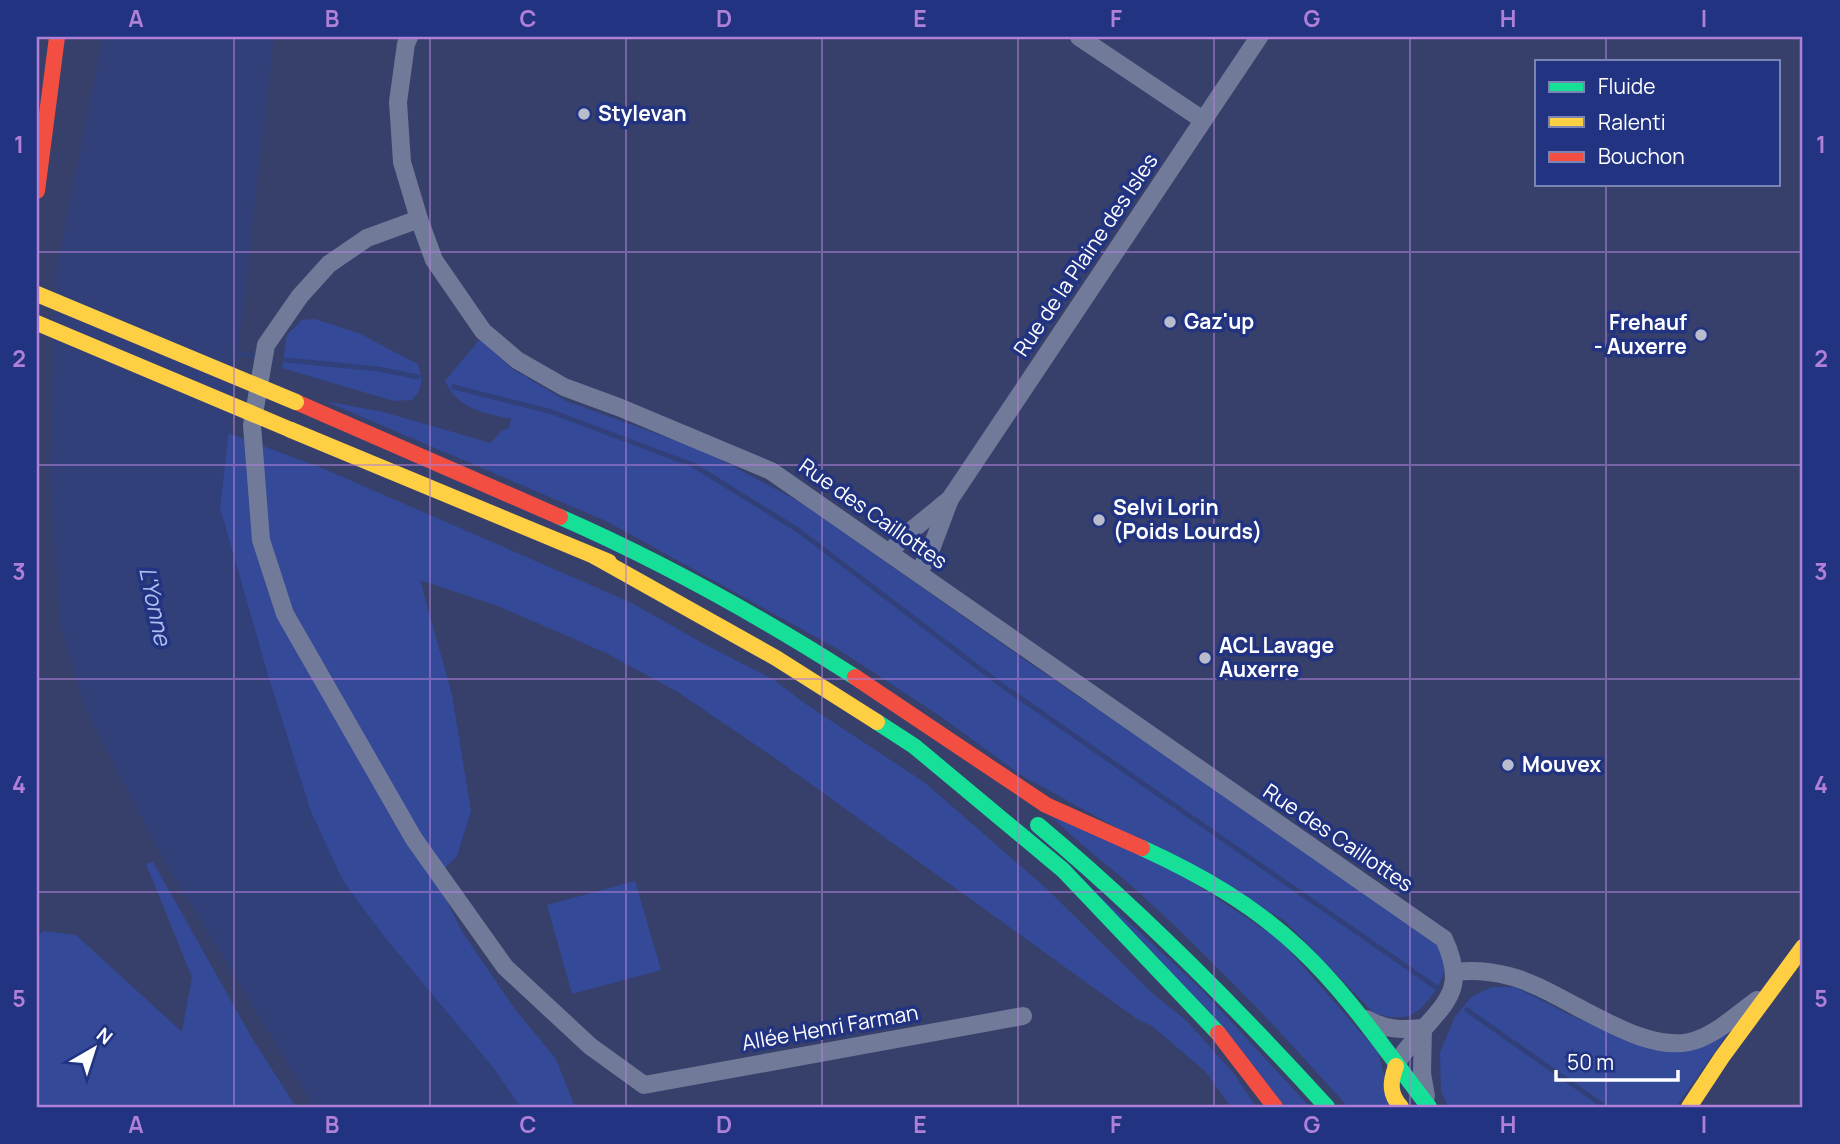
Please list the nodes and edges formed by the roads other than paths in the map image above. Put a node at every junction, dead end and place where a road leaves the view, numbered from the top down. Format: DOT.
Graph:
graph roads {
  1 [pos="57,37"];
  2 [pos="409,37"];
  3 [pos="1079,37"];
  4 [pos="1259,37"];
  5 [pos="1203,120"];
  6 [pos="37,191"];
  7 [pos="419,219"];
  8 [pos="37,294"];
  9 [pos="37,324"];
  10 [pos="950,499"];
  11 [pos="890,553"];
  12 [pos="594,556"];
  13 [pos="918,572"];
  14 [pos="922,723"];
  15 [pos="1029,817"];
  16 [pos="1803,949"];
  17 [pos="1456,972"];
  18 [pos="1771,990"];
  19 [pos="1356,1013"];
  20 [pos="1023,1016"];
  21 [pos="1423,1028"];
  22 [pos="1396,1066"];
  23 [pos="1275,1107"];
  24 [pos="1327,1107"];
  25 [pos="1401,1107"];
  26 [pos="1428,1107"];
  27 [pos="1689,1107"];
  28 [pos="1708,1107"];
  1 -- 6 [label="main road"];
  2 -- 7 [label="street, Rue des Caillottes"];
  3 -- 5 [label="street"];
  4 -- 5 [label="street, Rue de la Plaine des Isles"];
  5 -- 10 [label="street, Rue de la Plaine des Isles"];
  7 -- 11 [label="street, Rue des Caillottes"];
  7 -- 20 [label="street, Allée Henri Farman"];
  8 -- 14 [label="main road, bridge"];
  9 -- 12 [label="main road, bridge"];
  10 -- 11 [label="street, Rue de la Plaine des Isles"];
  10 -- 13 [label="street, Rue de la Plaine des Isles"];
  11 -- 13 [label="street, Rue des Caillottes"];
  12 -- 14 [label="main road"];
  12 -- 23 [label="main road"];
  13 -- 17 [label="street, Rue des Caillottes"];
  14 -- 19 [label="main road"];
  15 -- 24 [label="main road"];
  16 -- 18 [label="main road"];
  16 -- 28 [label="main road"];
  17 -- 18 [label="street"];
  17 -- 21 [label="street"];
  18 -- 27 [label="main road"];
  19 -- 21 [label="street"];
  19 -- 22 [label="main road"];
  21 -- 22 [label="street"];
  21 -- 26 [label="street"];
  22 -- 25 [label="main road"];
  22 -- 26 [label="main road"];
}
